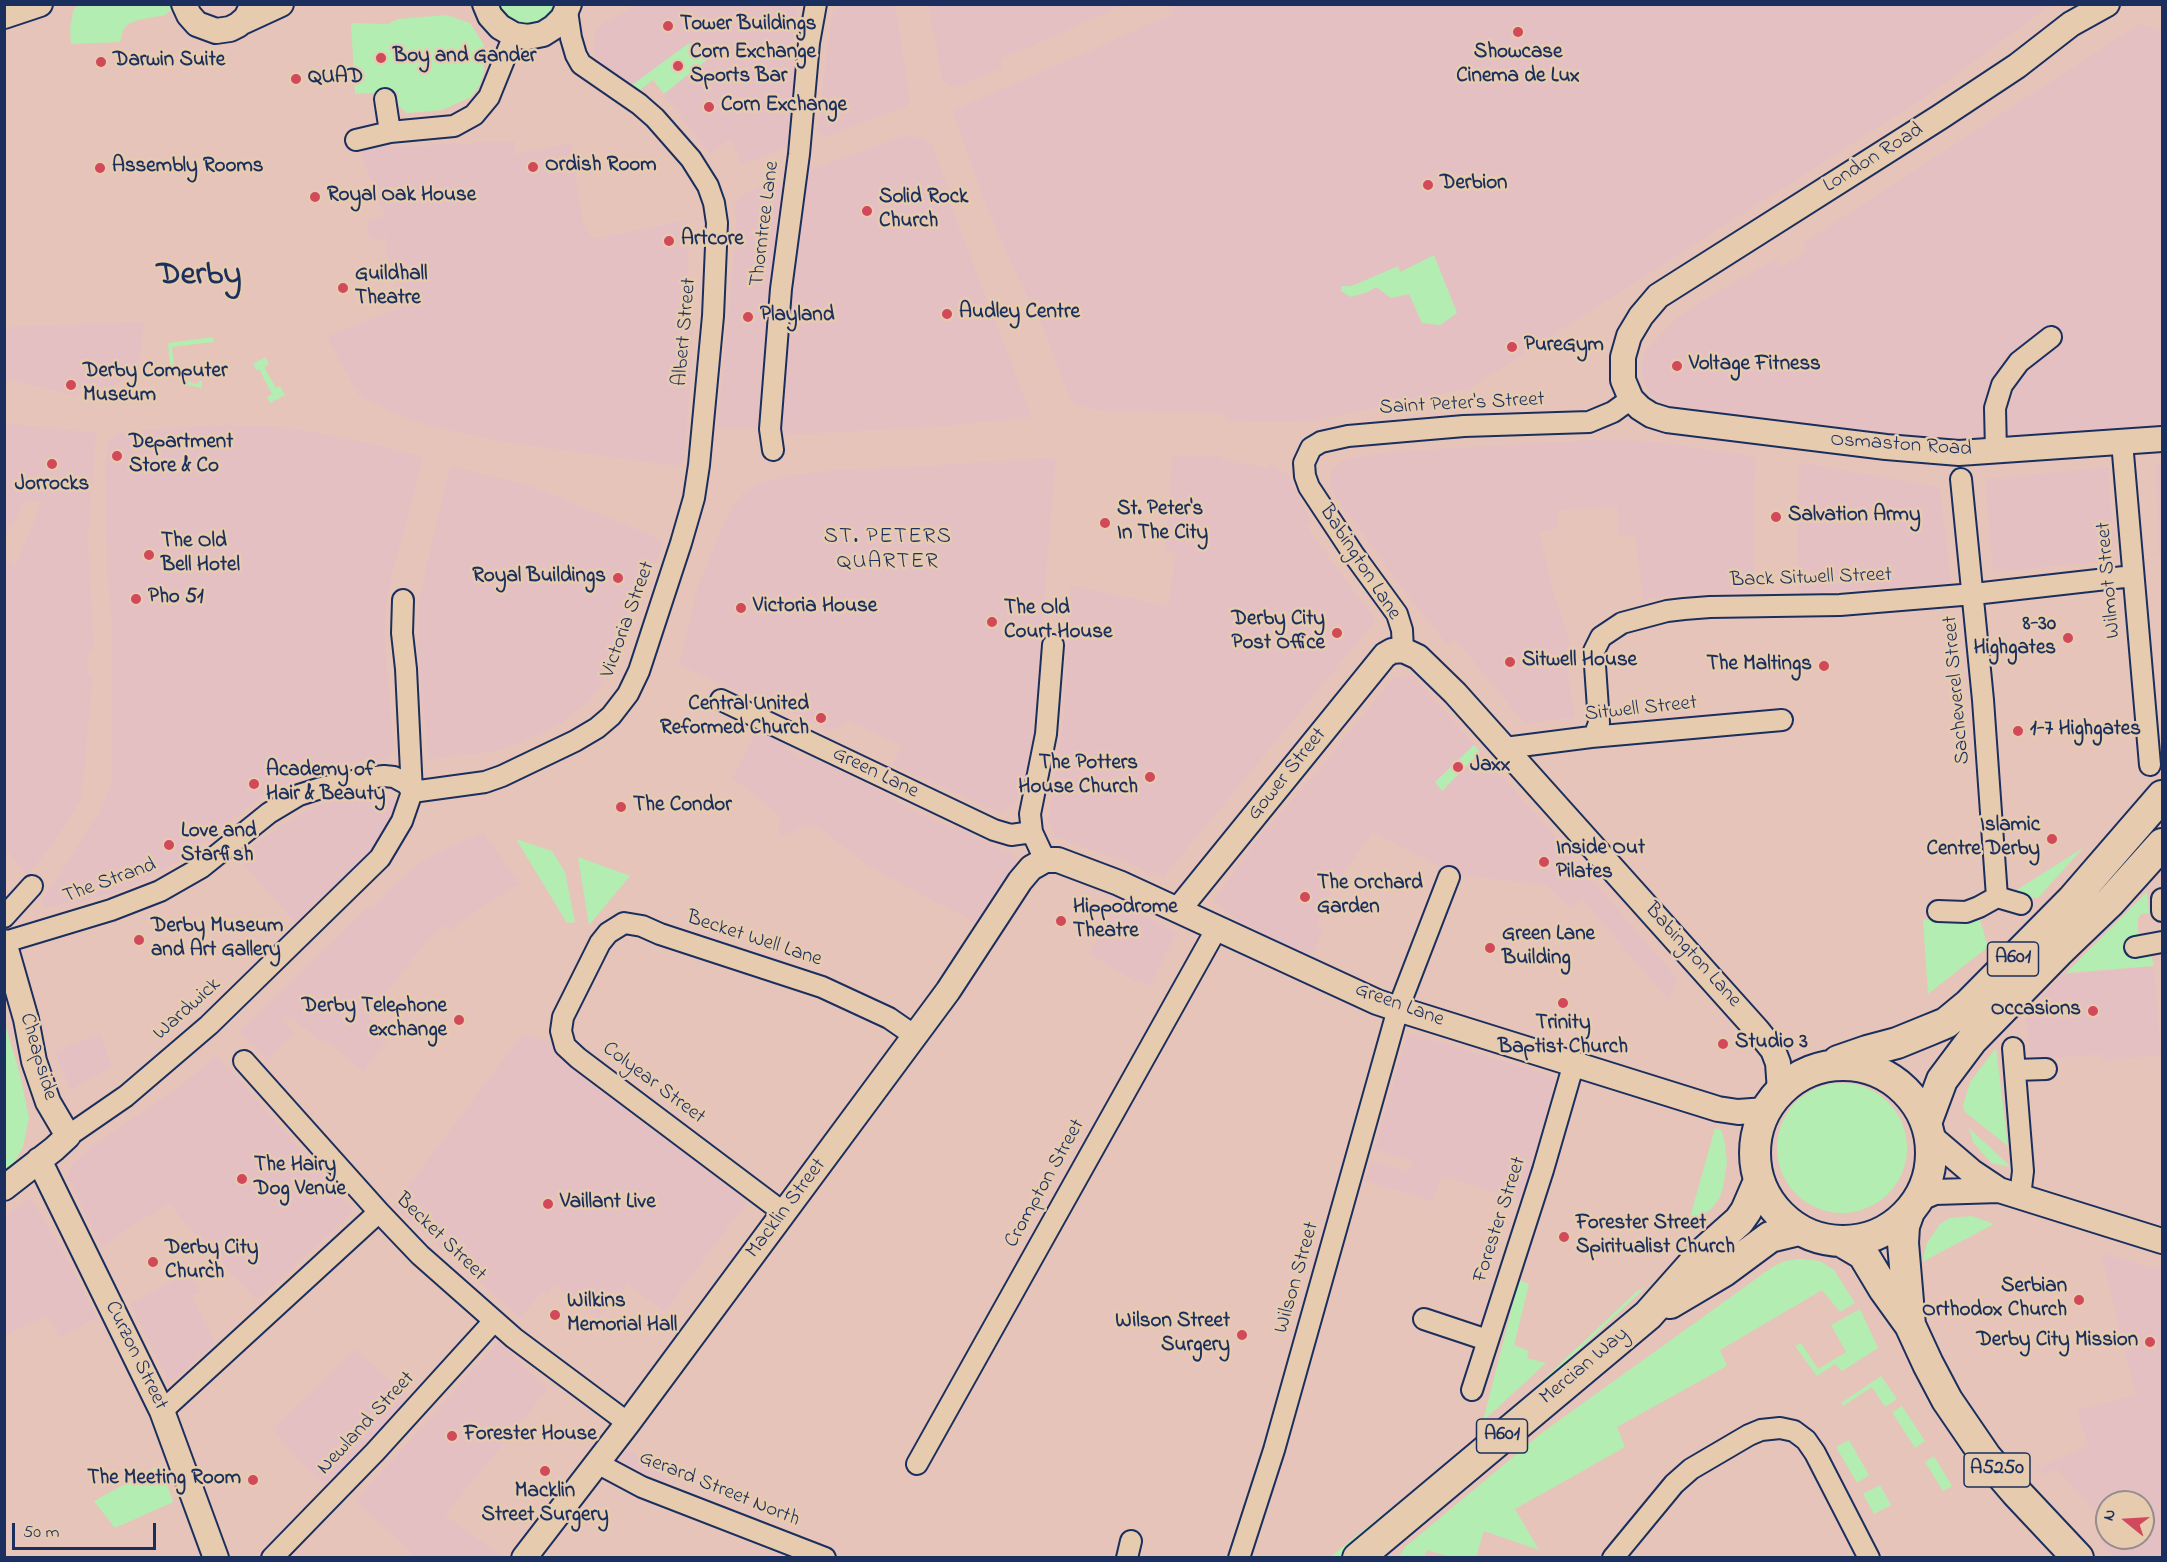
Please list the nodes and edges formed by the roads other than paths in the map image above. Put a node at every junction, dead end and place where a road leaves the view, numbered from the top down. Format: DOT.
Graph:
graph roads {
  1 [pos="40,4"];
  2 [pos="184,4"];
  3 [pos="281,4"];
  4 [pos="485,4"];
  5 [pos="816,4"];
  6 [pos="568,8"];
  7 [pos="2096,8"];
  8 [pos="248,13"];
  9 [pos="4,16"];
  10 [pos="514,35"];
  11 [pos="385,99"];
  12 [pos="390,132"];
  13 [pos="356,140"];
  14 [pos="2051,337"];
  15 [pos="1632,399"];
  16 [pos="2163,439"];
  17 [pos="2122,442"];
  18 [pos="773,450"];
  19 [pos="1996,451"];
  20 [pos="699,465"];
  21 [pos="1304,466"];
  22 [pos="1961,479"];
  23 [pos="2133,576"];
  24 [pos="1974,594"];
  25 [pos="403,600"];
  26 [pos="1053,645"];
  27 [pos="1403,650"];
  28 [pos="721,700"];
  29 [pos="2154,713"];
  30 [pos="1782,720"];
  31 [pos="1591,737"];
  32 [pos="1505,748"];
  33 [pos="2150,765"];
  34 [pos="412,792"];
  35 [pos="2163,796"];
  36 [pos="1032,832"];
  37 [pos="2163,844"];
  38 [pos="1045,860"];
  39 [pos="1449,877"];
  40 [pos="32,886"];
  41 [pos="1997,897"];
  42 [pos="2021,904"];
  43 [pos="1178,910"];
  44 [pos="1938,911"];
  45 [pos="4,916"];
  46 [pos="1217,928"];
  47 [pos="5,942"];
  48 [pos="2163,942"];
  49 [pos="2135,947"];
  50 [pos="589,964"];
  51 [pos="1398,1009"];
  52 [pos="915,1036"];
  53 [pos="2013,1048"];
  54 [pos="244,1062"];
  55 [pos="1574,1063"];
  56 [pos="1824,1067"];
  57 [pos="2015,1070"];
  58 [pos="2046,1070"];
  59 [pos="1773,1100"];
  60 [pos="1928,1130"];
  61 [pos="68,1136"];
  62 [pos="39,1160"];
  63 [pos="1759,1181"];
  64 [pos="4,1188"];
  65 [pos="2010,1193"];
  66 [pos="1913,1205"];
  67 [pos="379,1212"];
  68 [pos="784,1213"];
  69 [pos="1799,1230"];
  70 [pos="2163,1240"];
  71 [pos="1841,1241"];
  72 [pos="1648,1315"];
  73 [pos="1424,1319"];
  74 [pos="494,1322"];
  75 [pos="1910,1325"];
  76 [pos="1487,1340"];
  77 [pos="1472,1390"];
  78 [pos="162,1411"];
  79 [pos="628,1423"];
  80 [pos="597,1463"];
  81 [pos="917,1464"];
  82 [pos="216,1557"];
  83 [pos="272,1557"];
  84 [pos="524,1557"];
  85 [pos="825,1557"];
  86 [pos="1239,1557"];
  87 [pos="1358,1557"];
  88 [pos="1613,1557"];
  89 [pos="1869,1557"];
  90 [pos="2078,1557"];
  1 -- 9 [label="street"];
  2 -- 8 [label="street"];
  3 -- 8 [label="street"];
  4 -- 10 [label="street"];
  5 -- 18 [label="street, Thorntree Lane"];
  6 -- 10 [label="street"];
  6 -- 20 [label="street, Albert Street"];
  7 -- 15 [label="street, London Road"];
  10 -- 12 [label="street"];
  11 -- 12 [label="street"];
  12 -- 13 [label="street"];
  14 -- 19 [label="street"];
  15 -- 19 [label="street, Osmaston Road"];
  15 -- 21 [label="street, Saint Peter's Street"];
  16 -- 17 [label="street, Osmaston Road"];
  17 -- 19 [label="street, Osmaston Road"];
  17 -- 23 [label="street, Wilmot Street"];
  20 -- 34 [label="street, Victoria Street"];
  21 -- 27 [label="street, Babington Lane"];
  22 -- 24 [label="street, Sacheverel Street"];
  23 -- 24 [label="street, Back Sitwell Street"];
  23 -- 29 [label="street, Wilmot Street"];
  24 -- 31 [label="street, Back Sitwell Street"];
  24 -- 41 [label="street, Sacheverel Street"];
  25 -- 34 [label="street"];
  26 -- 36 [label="street"];
  27 -- 32 [label="street, Babington Lane"];
  27 -- 43 [label="street, Gower Street"];
  28 -- 36 [label="street, Green Lane"];
  29 -- 33 [label="street, Wilmot Street"];
  30 -- 31 [label="street, Sitwell Street"];
  31 -- 32 [label="street, Sitwell Street"];
  32 -- 59 [label="street, Babington Lane"];
  34 -- 47 [label="street, The Strand"];
  34 -- 61 [label="street, Wardwick"];
  35 -- 56 [label="main road, A601"];
  36 -- 38 [label="street"];
  37 -- 60 [label="main road, A601"];
  38 -- 43 [label="street, Green Lane"];
  38 -- 52 [label="street, Macklin Street"];
  39 -- 51 [label="street, Wilson Street"];
  40 -- 45 [label="street"];
  41 -- 42 [label="street"];
  41 -- 44 [label="street"];
  43 -- 46 [label="street, Green Lane"];
  46 -- 51 [label="street, Green Lane"];
  46 -- 81 [label="street, Crompton Street"];
  47 -- 61 [label="street, Cheapside"];
  48 -- 49 [label="street"];
  50 -- 52 [label="street, Becket Well Lane"];
  50 -- 68 [label="street, Colyear Street"];
  51 -- 55 [label="street, Green Lane"];
  51 -- 86 [label="street, Wilson Street"];
  52 -- 68 [label="street, Macklin Street"];
  53 -- 57 [label="street"];
  54 -- 67 [label="street, Becket Street"];
  55 -- 59 [label="street, Green Lane"];
  55 -- 76 [label="street, Forester Street"];
  56 -- 59 [label="main road, A601"];
  56 -- 60 [label="main road, A601"];
  57 -- 58 [label="street"];
  57 -- 65 [label="street"];
  59 -- 63 [label="main road"];
  60 -- 65 [label="street"];
  60 -- 66 [label="main road, A601"];
  61 -- 62 [label="street"];
  62 -- 64 [label="street"];
  62 -- 78 [label="street, Curzon Street"];
  63 -- 69 [label="main road"];
  63 -- 72 [label="main road, Mercian Way / A601"];
  65 -- 66 [label="street"];
  65 -- 70 [label="street"];
  66 -- 71 [label="main road"];
  66 -- 75 [label="main road, A5250"];
  67 -- 74 [label="street, Becket Street"];
  67 -- 78 [label="street"];
  68 -- 79 [label="street, Macklin Street"];
  69 -- 71 [label="main road"];
  69 -- 72 [label="main road, Mercian Way / A601"];
  71 -- 75 [label="main road, A5250"];
  72 -- 87 [label="main road, Mercian Way / A601"];
  73 -- 76 [label="street"];
  74 -- 79 [label="street, Becket Street"];
  74 -- 83 [label="street, Newland Street"];
  75 -- 90 [label="main road, A5250"];
  76 -- 77 [label="street, Forester Street"];
  78 -- 82 [label="street, Curzon Street"];
  79 -- 80 [label="street, Macklin Street"];
  80 -- 84 [label="street, Macklin Street"];
  80 -- 85 [label="street, Gerard Street North"];
  88 -- 89 [label="street"];
}
